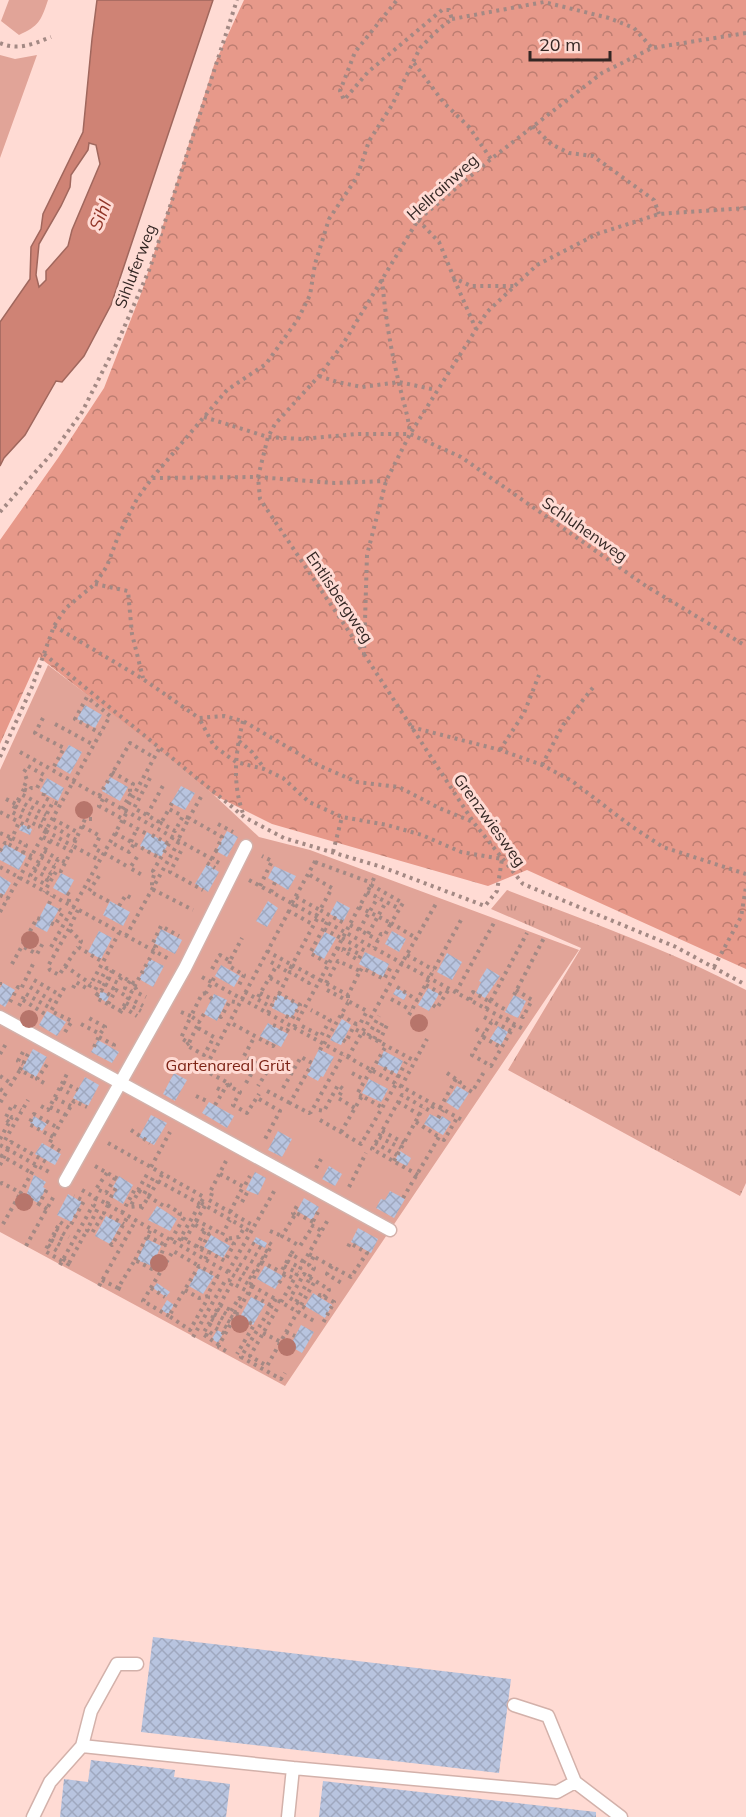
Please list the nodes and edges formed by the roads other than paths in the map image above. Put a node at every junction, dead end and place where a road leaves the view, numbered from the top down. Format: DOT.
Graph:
graph roads {
  1 [pos="246,847"];
  2 [pos="1,1017"];
  3 [pos="121,1083"];
  4 [pos="63,1180"];
  5 [pos="390,1230"];
  6 [pos="137,1664"];
  7 [pos="514,1705"];
  8 [pos="82,1746"];
  9 [pos="293,1768"];
  10 [pos="575,1782"];
  11 [pos="33,1817"];
  12 [pos="288,1817"];
  13 [pos="621,1817"];
  1 -- 3 [label="lane"];
  2 -- 3 [label="lane"];
  3 -- 4 [label="lane"];
  3 -- 5 [label="lane"];
  6 -- 8 [label="lane"];
  7 -- 10 [label="lane"];
  8 -- 9 [label="lane"];
  8 -- 11 [label="lane"];
  9 -- 10 [label="lane"];
  9 -- 12 [label="lane"];
  10 -- 13 [label="lane"];
}
